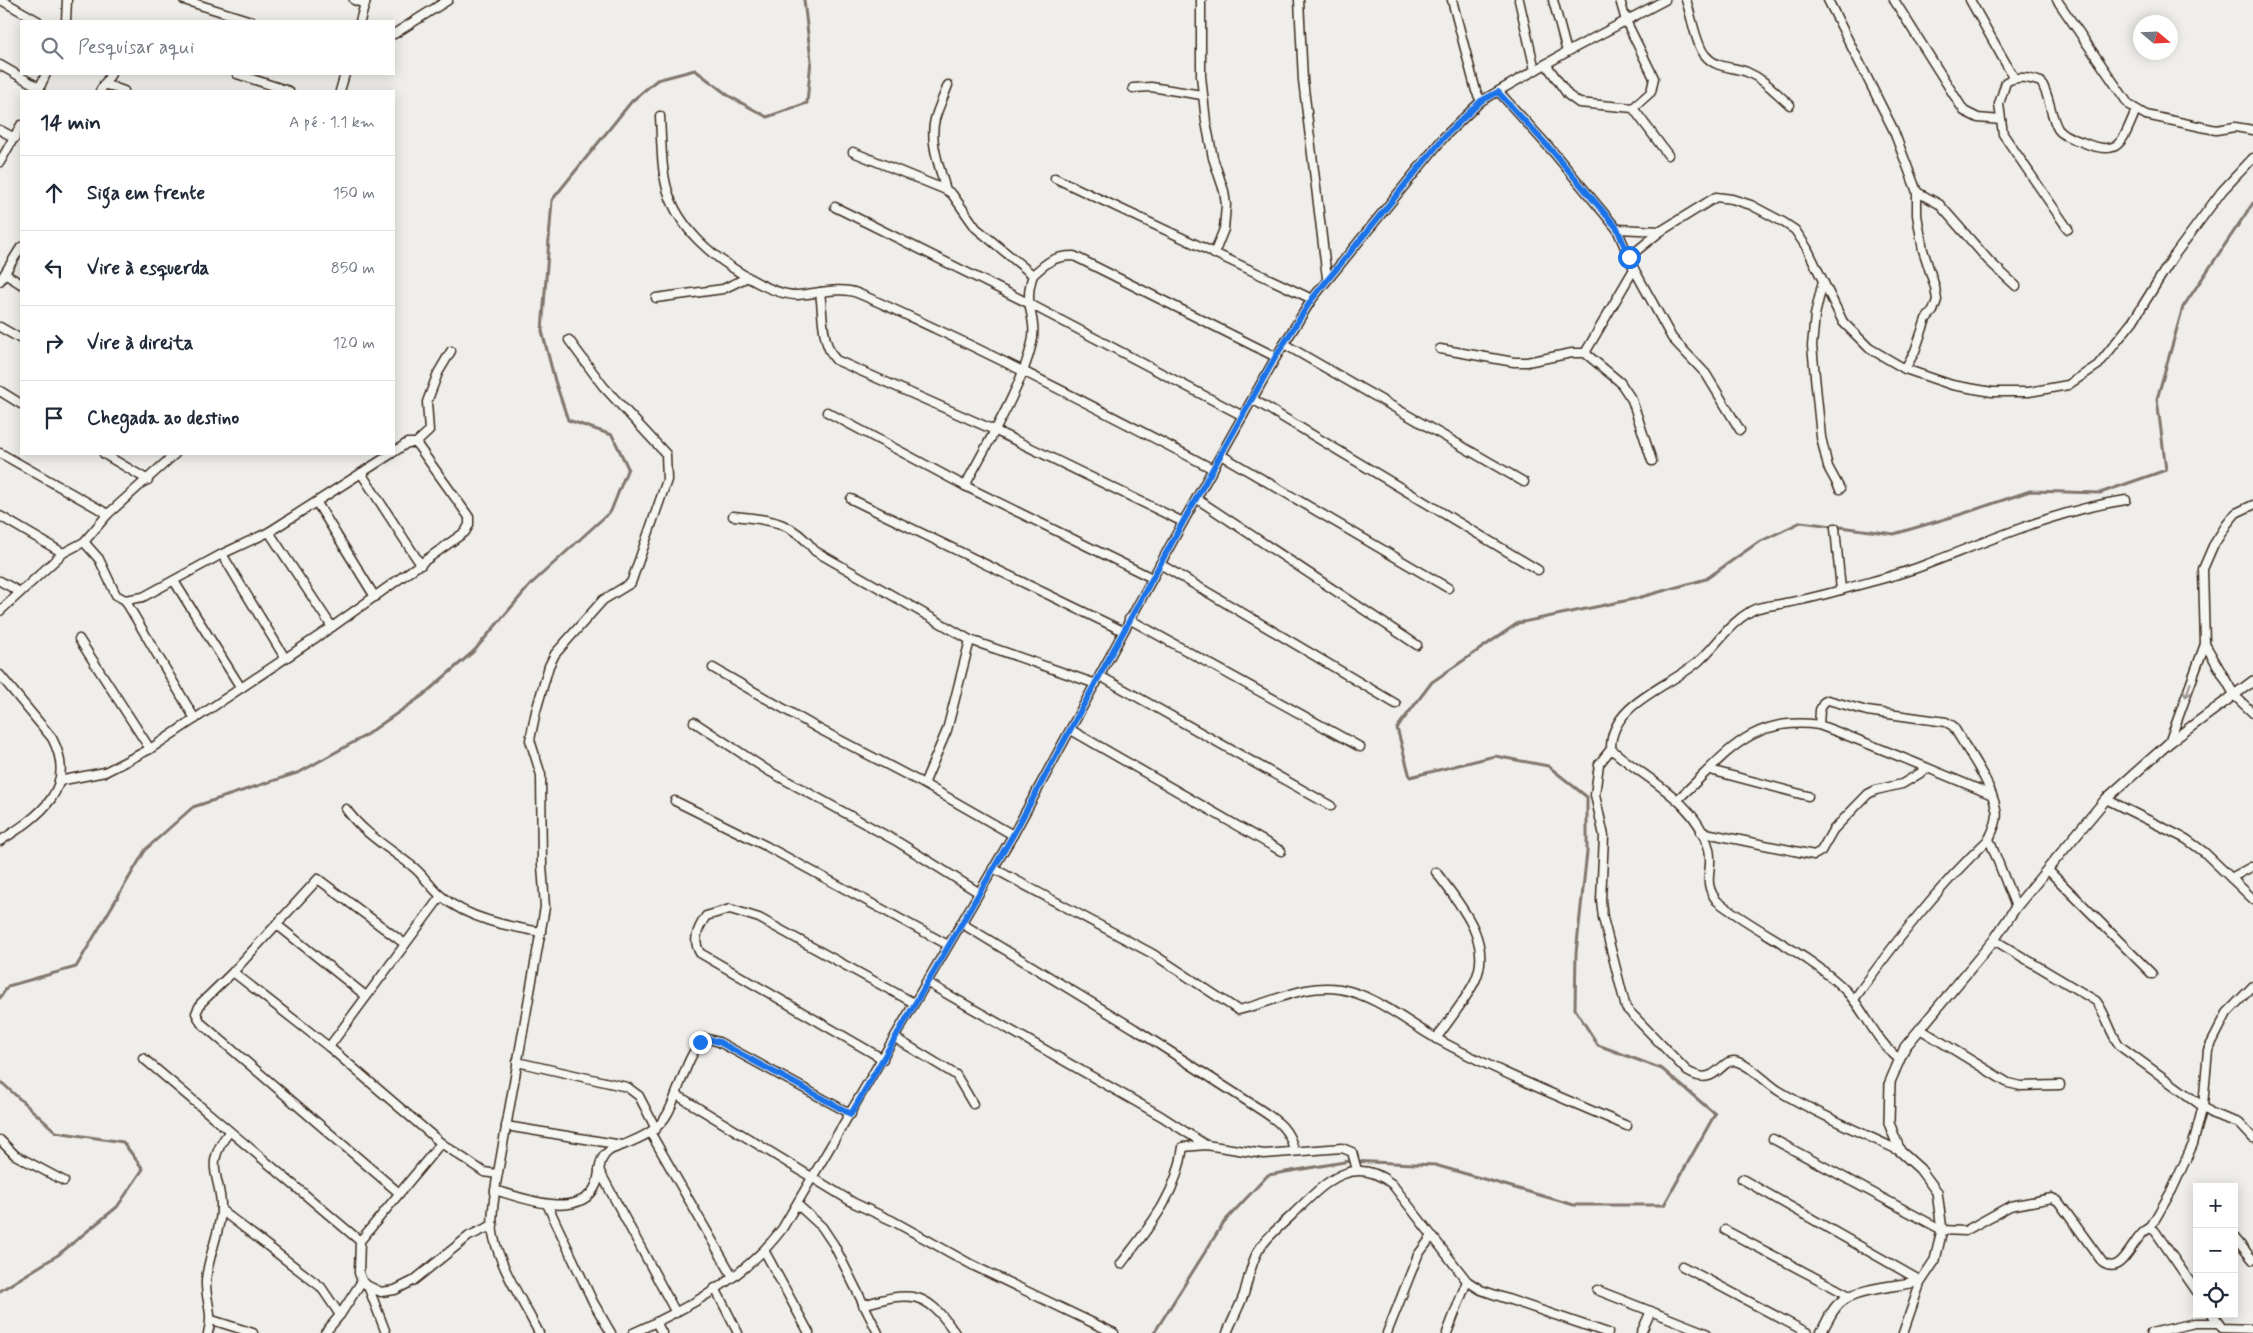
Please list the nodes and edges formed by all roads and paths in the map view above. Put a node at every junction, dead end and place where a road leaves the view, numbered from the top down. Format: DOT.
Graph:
graph roads {
  1 [pos="1,0"];
  2 [pos="67,0"];
  3 [pos="184,0"];
  4 [pos="354,0"];
  5 [pos="448,0"];
  6 [pos="1201,0"];
  7 [pos="1299,0"];
  8 [pos="1452,0"];
  9 [pos="1519,0"];
  10 [pos="1553,0"];
  11 [pos="1620,0"];
  12 [pos="1665,0"];
  13 [pos="1686,0"];
  14 [pos="1828,0"];
  15 [pos="1894,0"];
  16 [pos="1970,0"];
  17 [pos="2057,0"];
  18 [pos="366,2"];
  19 [pos="36,20"];
  20 [pos="66,20"];
  21 [pos="248,20"];
  22 [pos="360,20"];
  23 [pos="1626,21"];
  24 [pos="395,33"];
  25 [pos="1567,52"];
  26 [pos="1546,64"];
  27 [pos="0,65"];
  28 [pos="1535,70"];
  29 [pos="46,75"];
  30 [pos="111,75"];
  31 [pos="240,75"];
  32 [pos="345,75"];
  33 [pos="2014,78"];
  34 [pos="948,85"];
  35 [pos="102,88"];
  36 [pos="1133,88"];
  37 [pos="39,90"];
  38 [pos="117,90"];
  39 [pos="286,90"];
  40 [pos="340,90"];
  41 [pos="1498,92"];
  42 [pos="1202,95"];
  43 [pos="1481,101"];
  44 [pos="1790,105"];
  45 [pos="1633,108"];
  46 [pos="2136,110"];
  47 [pos="660,116"];
  48 [pos="2001,120"];
  49 [pos="20,127"];
  50 [pos="0,130"];
  51 [pos="2253,130"];
  52 [pos="15,138"];
  53 [pos="853,152"];
  54 [pos="1668,155"];
  55 [pos="2253,158"];
  56 [pos="0,162"];
  57 [pos="1055,178"];
  58 [pos="946,190"];
  59 [pos="1917,192"];
  60 [pos="835,207"];
  61 [pos="1617,228"];
  62 [pos="2068,229"];
  63 [pos="1662,231"];
  64 [pos="20,249"];
  65 [pos="1214,254"];
  66 [pos="1629,257"];
  67 [pos="1634,269"];
  68 [pos="1033,276"];
  69 [pos="748,277"];
  70 [pos="2,278"];
  71 [pos="1327,278"];
  72 [pos="1823,281"];
  73 [pos="20,284"];
  74 [pos="2016,286"];
  75 [pos="820,292"];
  76 [pos="656,298"];
  77 [pos="1312,299"];
  78 [pos="1028,303"];
  79 [pos="0,327"];
  80 [pos="20,338"];
  81 [pos="569,340"];
  82 [pos="1284,344"];
  83 [pos="1440,349"];
  84 [pos="451,351"];
  85 [pos="1585,354"];
  86 [pos="1276,356"];
  87 [pos="1905,369"];
  88 [pos="1024,370"];
  89 [pos="0,391"];
  90 [pos="1254,400"];
  91 [pos="20,403"];
  92 [pos="827,412"];
  93 [pos="1243,416"];
  94 [pos="994,430"];
  95 [pos="1740,430"];
  96 [pos="416,443"];
  97 [pos="395,451"];
  98 [pos="0,452"];
  99 [pos="106,455"];
  100 [pos="175,455"];
  101 [pos="389,455"];
  102 [pos="1221,455"];
  103 [pos="1652,461"];
  104 [pos="1213,469"];
  105 [pos="362,473"];
  106 [pos="148,480"];
  107 [pos="1524,482"];
  108 [pos="965,486"];
  109 [pos="1840,489"];
  110 [pos="851,499"];
  111 [pos="1197,499"];
  112 [pos="2126,500"];
  113 [pos="317,503"];
  114 [pos="2253,505"];
  115 [pos="108,514"];
  116 [pos="0,516"];
  117 [pos="733,516"];
  118 [pos="1183,522"];
  119 [pos="1835,528"];
  120 [pos="269,532"];
  121 [pos="84,542"];
  122 [pos="63,553"];
  123 [pos="222,554"];
  124 [pos="1160,564"];
  125 [pos="421,565"];
  126 [pos="1538,570"];
  127 [pos="1152,578"];
  128 [pos="0,581"];
  129 [pos="174,581"];
  130 [pos="1448,588"];
  131 [pos="1841,590"];
  132 [pos="20,592"];
  133 [pos="375,597"];
  134 [pos="125,600"];
  135 [pos="0,611"];
  136 [pos="1129,619"];
  137 [pos="332,627"];
  138 [pos="1123,632"];
  139 [pos="79,639"];
  140 [pos="970,640"];
  141 [pos="2205,644"];
  142 [pos="1417,645"];
  143 [pos="285,658"];
  144 [pos="713,668"];
  145 [pos="0,675"];
  146 [pos="1100,676"];
  147 [pos="2253,681"];
  148 [pos="0,683"];
  149 [pos="1096,684"];
  150 [pos="241,688"];
  151 [pos="16,694"];
  152 [pos="2234,696"];
  153 [pos="1396,704"];
  154 [pos="2253,713"];
  155 [pos="195,719"];
  156 [pos="694,722"];
  157 [pos="1819,724"];
  158 [pos="1071,730"];
  159 [pos="2169,744"];
  160 [pos="1360,747"];
  161 [pos="150,749"];
  162 [pos="1611,749"];
  163 [pos="1927,769"];
  164 [pos="1710,770"];
  165 [pos="60,781"];
  166 [pos="924,784"];
  167 [pos="1990,794"];
  168 [pos="1808,796"];
  169 [pos="1677,800"];
  170 [pos="2106,800"];
  171 [pos="675,801"];
  172 [pos="1331,806"];
  173 [pos="346,809"];
  174 [pos="1701,832"];
  175 [pos="1013,835"];
  176 [pos="1989,839"];
  177 [pos="0,841"];
  178 [pos="1281,851"];
  179 [pos="2253,866"];
  180 [pos="993,868"];
  181 [pos="2048,870"];
  182 [pos="1436,872"];
  183 [pos="2231,878"];
  184 [pos="978,892"];
  185 [pos="441,896"];
  186 [pos="2253,899"];
  187 [pos="2016,907"];
  188 [pos="960,923"];
  189 [pos="276,924"];
  190 [pos="540,932"];
  191 [pos="1994,940"];
  192 [pos="405,944"];
  193 [pos="948,945"];
  194 [pos="233,972"];
  195 [pos="2152,974"];
  196 [pos="926,982"];
  197 [pos="2253,986"];
  198 [pos="366,996"];
  199 [pos="1855,998"];
  200 [pos="914,1003"];
  201 [pos="1920,1029"];
  202 [pos="895,1038"];
  203 [pos="1436,1039"];
  204 [pos="329,1047"];
  205 [pos="143,1058"];
  206 [pos="884,1059"];
  207 [pos="1899,1059"];
  208 [pos="517,1062"];
  209 [pos="2060,1085"];
  210 [pos="677,1095"];
  211 [pos="973,1104"];
  212 [pos="2204,1106"];
  213 [pos="851,1114"];
  214 [pos="506,1126"];
  215 [pos="1627,1126"];
  216 [pos="653,1131"];
  217 [pos="229,1132"];
  218 [pos="2253,1138"];
  219 [pos="1773,1139"];
  220 [pos="0,1140"];
  221 [pos="441,1143"];
  222 [pos="624,1145"];
  223 [pos="1206,1145"];
  224 [pos="1294,1150"];
  225 [pos="1900,1151"];
  226 [pos="599,1170"];
  227 [pos="1357,1170"];
  228 [pos="497,1174"];
  229 [pos="814,1178"];
  230 [pos="1742,1179"];
  231 [pos="64,1181"];
  232 [pos="495,1190"];
  233 [pos="398,1192"];
  234 [pos="547,1204"];
  235 [pos="798,1204"];
  236 [pos="221,1210"];
  237 [pos="493,1225"];
  238 [pos="2150,1228"];
  239 [pos="1725,1230"];
  240 [pos="1942,1230"];
  241 [pos="1432,1236"];
  242 [pos="360,1241"];
  243 [pos="2238,1242"];
  244 [pos="765,1252"];
  245 [pos="2253,1260"];
  246 [pos="1121,1264"];
  247 [pos="1682,1266"];
  248 [pos="733,1278"];
  249 [pos="1467,1281"];
  250 [pos="1921,1281"];
  251 [pos="365,1284"];
  252 [pos="2193,1286"];
  253 [pos="716,1288"];
  254 [pos="1597,1290"];
  255 [pos="1850,1296"];
  256 [pos="863,1305"];
  257 [pos="1651,1311"];
  258 [pos="676,1313"];
  259 [pos="340,1315"];
  260 [pos="2214,1318"];
  261 [pos="212,1320"];
  262 [pos="656,1322"];
  263 [pos="2217,1322"];
  264 [pos="2253,1329"];
  265 [pos="208,1333"];
  266 [pos="253,1333"];
  267 [pos="325,1333"];
  268 [pos="386,1333"];
  269 [pos="539,1333"];
  270 [pos="611,1333"];
  271 [pos="633,1333"];
  272 [pos="662,1333"];
  273 [pos="738,1333"];
  274 [pos="809,1333"];
  275 [pos="878,1333"];
  276 [pos="955,1333"];
  277 [pos="1114,1333"];
  278 [pos="1227,1333"];
  279 [pos="1387,1333"];
  280 [pos="1447,1333"];
  281 [pos="1608,1333"];
  282 [pos="1641,1333"];
  283 [pos="1706,1333"];
  284 [pos="1808,1333"];
  285 [pos="1821,1333"];
  286 [pos="1903,1333"];
  287 [pos="2151,1333"];
  1 -- 19 [label="street"];
  2 -- 20 [label="street"];
  3 -- 21 [label="street"];
  4 -- 18 [label="street"];
  5 -- 24 [label="street"];
  6 -- 42 [label="street"];
  7 -- 71 [label="street"];
  8 -- 43 [label="street"];
  9 -- 28 [label="street"];
  10 -- 25 [label="street"];
  11 -- 23 [label="street"];
  12 -- 23 [label="street"];
  13 -- 44 [label="street"];
  14 -- 59 [label="street"];
  15 -- 48 [label="street"];
  16 -- 33 [label="street"];
  17 -- 46 [label="street"];
  18 -- 22 [label="street"];
  23 -- 25 [label="street"];
  23 -- 45 [label="street"];
  25 -- 26 [label="street"];
  26 -- 28 [label="street"];
  26 -- 45 [label="street"];
  27 -- 37 [label="street"];
  28 -- 41 [label="street"];
  29 -- 37 [label="street"];
  30 -- 35 [label="street"];
  31 -- 39 [label="street"];
  32 -- 40 [label="street"];
  33 -- 46 [label="street"];
  33 -- 48 [label="street"];
  34 -- 58 [label="street"];
  35 -- 38 [label="street"];
  36 -- 42 [label="street"];
  41 -- 43 [label="street"];
  41 -- 61 [label="street"];
  42 -- 65 [label="street"];
  43 -- 71 [label="street"];
  45 -- 54 [label="street"];
  46 -- 51 [label="street"];
  47 -- 69 [label="street"];
  48 -- 62 [label="street"];
  49 -- 52 [label="street"];
  50 -- 52 [label="street"];
  52 -- 56 [label="street"];
  53 -- 58 [label="street"];
  55 -- 87 [label="street"];
  57 -- 65 [label="street"];
  58 -- 68 [label="street"];
  59 -- 74 [label="street"];
  59 -- 87 [label="street"];
  60 -- 78 [label="street"];
  61 -- 63 [label="street"];
  61 -- 66 [label="street"];
  63 -- 66 [label="street"];
  63 -- 72 [label="street"];
  64 -- 70 [label="street"];
  65 -- 77 [label="street"];
  66 -- 67 [label="street"];
  67 -- 85 [label="street"];
  67 -- 95 [label="street"];
  68 -- 78 [label="street"];
  68 -- 86 [label="street"];
  69 -- 75 [label="street"];
  69 -- 76 [label="street"];
  70 -- 73 [label="street"];
  71 -- 77 [label="street"];
  72 -- 87 [label="street"];
  72 -- 109 [label="street"];
  75 -- 88 [label="street"];
  75 -- 94 [label="street"];
  77 -- 82 [label="street"];
  78 -- 88 [label="street"];
  78 -- 93 [label="street"];
  79 -- 80 [label="street"];
  81 -- 190 [label="street"];
  82 -- 86 [label="street"];
  82 -- 107 [label="street"];
  83 -- 85 [label="street"];
  84 -- 96 [label="street"];
  85 -- 103 [label="street"];
  86 -- 90 [label="street"];
  88 -- 94 [label="street"];
  88 -- 104 [label="street"];
  89 -- 91 [label="street"];
  90 -- 93 [label="street"];
  90 -- 126 [label="street"];
  92 -- 108 [label="street"];
  93 -- 102 [label="street"];
  94 -- 108 [label="street"];
  94 -- 118 [label="street"];
  96 -- 97 [label="street"];
  96 -- 125 [label="street"];
  98 -- 115 [label="street"];
  99 -- 106 [label="street"];
  100 -- 106 [label="street"];
  101 -- 105 [label="street"];
  102 -- 104 [label="street"];
  102 -- 130 [label="street"];
  104 -- 111 [label="street"];
  105 -- 113 [label="street"];
  105 -- 125 [label="street"];
  106 -- 115 [label="street"];
  108 -- 127 [label="street"];
  110 -- 138 [label="street"];
  111 -- 118 [label="street"];
  111 -- 142 [label="street"];
  112 -- 131 [label="street"];
  113 -- 120 [label="street"];
  113 -- 133 [label="street"];
  114 -- 141 [label="street"];
  115 -- 121 [label="street"];
  116 -- 122 [label="street"];
  117 -- 140 [label="street"];
  118 -- 124 [label="street"];
  119 -- 131 [label="street"];
  120 -- 123 [label="street"];
  120 -- 137 [label="street"];
  121 -- 122 [label="street"];
  121 -- 134 [label="street"];
  122 -- 132 [label="street"];
  123 -- 129 [label="street"];
  123 -- 143 [label="street"];
  124 -- 127 [label="street"];
  124 -- 153 [label="street"];
  125 -- 133 [label="street"];
  127 -- 136 [label="street"];
  128 -- 132 [label="street"];
  129 -- 134 [label="street"];
  129 -- 150 [label="street"];
  131 -- 162 [label="street"];
  132 -- 135 [label="street"];
  133 -- 137 [label="street"];
  134 -- 155 [label="street"];
  136 -- 138 [label="street"];
  136 -- 160 [label="street"];
  137 -- 143 [label="street"];
  138 -- 146 [label="street"];
  139 -- 161 [label="street"];
  140 -- 149 [label="street"];
  140 -- 166 [label="street"];
  141 -- 152 [label="street"];
  141 -- 159 [label="street, one-way"];
  143 -- 150 [label="street"];
  144 -- 166 [label="street"];
  145 -- 151 [label="street"];
  146 -- 149 [label="street"];
  146 -- 172 [label="street"];
  147 -- 152 [label="street"];
  148 -- 151 [label="street"];
  149 -- 158 [label="street"];
  150 -- 155 [label="street"];
  151 -- 165 [label="street"];
  152 -- 154 [label="street"];
  152 -- 159 [label="street"];
  155 -- 161 [label="street"];
  156 -- 184 [label="street"];
  157 -- 163 [label="street"];
  157 -- 164 [label="street"];
  157 -- 167 [label="street"];
  158 -- 175 [label="street"];
  158 -- 178 [label="street"];
  159 -- 170 [label="street"];
  161 -- 165 [label="street"];
  162 -- 169 [label="street"];
  162 -- 225 [label="street"];
  163 -- 167 [label="street"];
  163 -- 174 [label="street"];
  164 -- 168 [label="street"];
  164 -- 169 [label="street"];
  165 -- 177 [label="street"];
  166 -- 175 [label="street"];
  167 -- 176 [label="street"];
  169 -- 174 [label="street"];
  170 -- 181 [label="street"];
  170 -- 183 [label="street"];
  171 -- 193 [label="street"];
  173 -- 185 [label="street"];
  174 -- 199 [label="street"];
  175 -- 180 [label="street"];
  176 -- 187 [label="street"];
  176 -- 199 [label="street"];
  179 -- 183 [label="street"];
  180 -- 184 [label="street"];
  180 -- 203 [label="street"];
  181 -- 187 [label="street"];
  181 -- 195 [label="street"];
  182 -- 203 [label="street"];
  183 -- 186 [label="street"];
  184 -- 188 [label="street"];
  185 -- 190 [label="street"];
  185 -- 192 [label="street"];
  187 -- 191 [label="street"];
  188 -- 193 [label="street"];
  188 -- 224 [label="street"];
  189 -- 192 [label="street"];
  189 -- 194 [label="street"];
  189 -- 198 [label="street"];
  190 -- 208 [label="street"];
  191 -- 201 [label="street"];
  191 -- 212 [label="street"];
  192 -- 198 [label="street"];
  193 -- 196 [label="street"];
  194 -- 204 [label="street"];
  194 -- 233 [label="street"];
  196 -- 200 [label="street"];
  196 -- 223 [label="street"];
  197 -- 212 [label="street"];
  198 -- 204 [label="street"];
  199 -- 207 [label="street"];
  200 -- 202 [label="street"];
  200 -- 206 [label="street"];
  201 -- 207 [label="street"];
  201 -- 209 [label="street"];
  202 -- 206 [label="street"];
  202 -- 211 [label="street"];
  203 -- 215 [label="street"];
  204 -- 221 [label="street"];
  205 -- 217 [label="street"];
  206 -- 213 [label="street"];
  207 -- 225 [label="street"];
  208 -- 214 [label="street"];
  208 -- 216 [label="street"];
  210 -- 213 [label="street"];
  210 -- 216 [label="street"];
  210 -- 229 [label="street"];
  212 -- 218 [label="street"];
  212 -- 238 [label="street"];
  213 -- 229 [label="street"];
  214 -- 222 [label="street"];
  214 -- 228 [label="street"];
  216 -- 222 [label="street"];
  216 -- 248 [label="street"];
  217 -- 236 [label="street"];
  217 -- 242 [label="street"];
  219 -- 240 [label="street"];
  220 -- 231 [label="street"];
  221 -- 228 [label="street"];
  221 -- 233 [label="street"];
  222 -- 226 [label="street"];
  223 -- 224 [label="street"];
  223 -- 246 [label="street"];
  224 -- 227 [label="street"];
  225 -- 240 [label="street"];
  226 -- 234 [label="street"];
  226 -- 258 [label="street"];
  227 -- 241 [label="street"];
  227 -- 278 [label="street"];
  228 -- 232 [label="street"];
  229 -- 235 [label="street"];
  229 -- 277 [label="street"];
  230 -- 250 [label="street"];
  232 -- 234 [label="street"];
  232 -- 237 [label="street"];
  233 -- 242 [label="street"];
  234 -- 270 [label="street"];
  235 -- 244 [label="street"];
  235 -- 256 [label="street"];
  236 -- 259 [label="street"];
  236 -- 261 [label="street"];
  237 -- 251 [label="street"];
  237 -- 269 [label="street"];
  238 -- 240 [label="street"];
  238 -- 252 [label="street"];
  239 -- 255 [label="street"];
  240 -- 250 [label="street"];
  241 -- 249 [label="street"];
  241 -- 279 [label="street"];
  242 -- 251 [label="street"];
  243 -- 245 [label="street"];
  244 -- 248 [label="street"];
  244 -- 274 [label="street"];
  247 -- 284 [label="street"];
  248 -- 253 [label="street"];
  249 -- 280 [label="street"];
  249 -- 281 [label="street"];
  250 -- 255 [label="street"];
  250 -- 286 [label="street"];
  251 -- 259 [label="street"];
  251 -- 268 [label="street"];
  253 -- 258 [label="street"];
  253 -- 273 [label="street"];
  254 -- 257 [label="street"];
  255 -- 285 [label="street"];
  256 -- 275 [label="street"];
  256 -- 276 [label="street"];
  257 -- 282 [label="street"];
  257 -- 283 [label="street"];
  258 -- 262 [label="street"];
  259 -- 267 [label="street"];
  260 -- 263 [label="street"];
  261 -- 265 [label="street"];
  261 -- 266 [label="street"];
  262 -- 271 [label="street"];
  262 -- 272 [label="street"];
  263 -- 264 [label="street"];
  263 -- 287 [label="street"];
}
